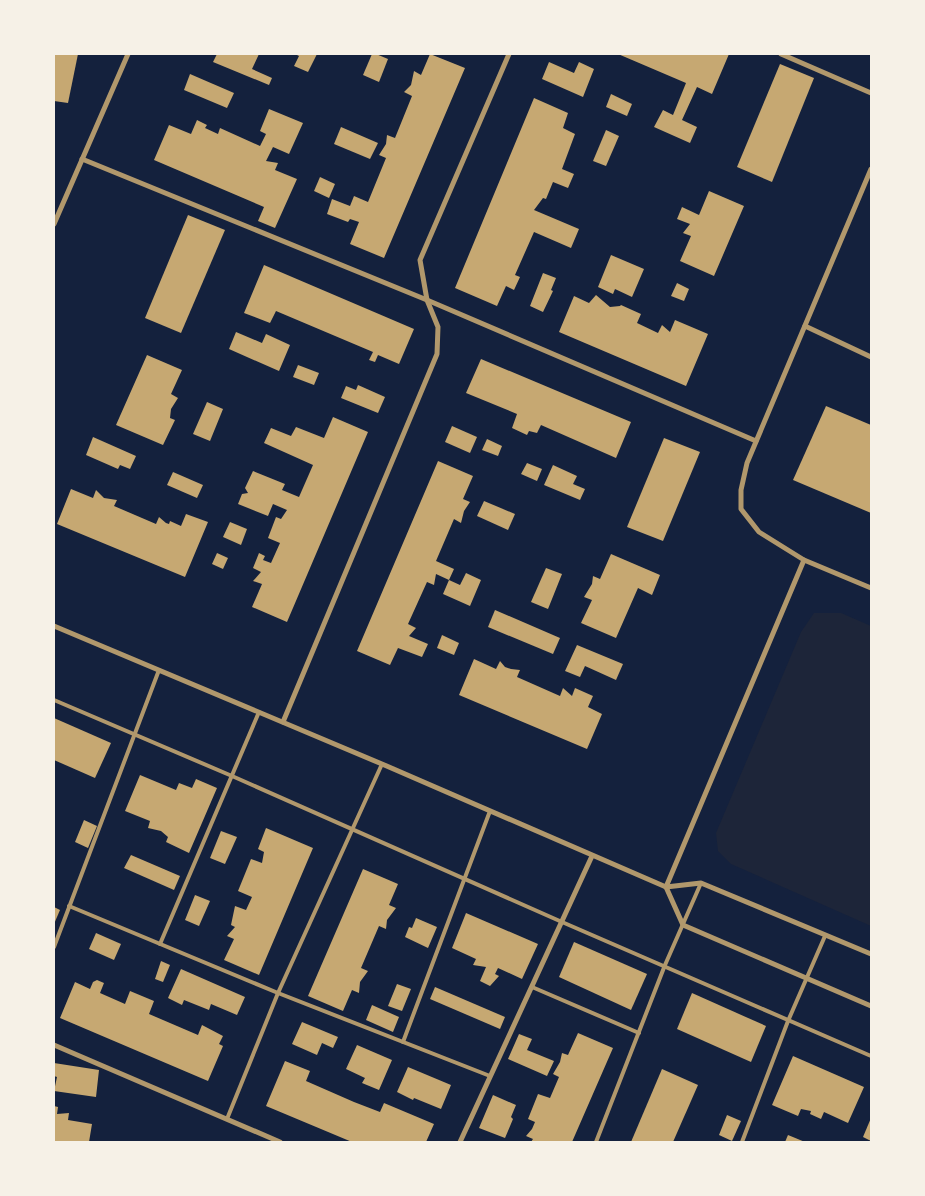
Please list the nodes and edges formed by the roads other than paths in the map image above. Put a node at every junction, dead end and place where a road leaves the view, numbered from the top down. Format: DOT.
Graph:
graph roads {
  1 [pos="128,54"];
  2 [pos="509,54"];
  3 [pos="781,54"];
  4 [pos="871,93"];
  5 [pos="82,159"];
  6 [pos="871,169"];
  7 [pos="54,224"];
  8 [pos="427,300"];
  9 [pos="805,326"];
  10 [pos="871,357"];
  11 [pos="756,442"];
  12 [pos="804,560"];
  13 [pos="871,588"];
  14 [pos="54,626"];
  15 [pos="159,670"];
  16 [pos="54,700"];
  17 [pos="259,712"];
  18 [pos="283,722"];
  19 [pos="136,735"];
  20 [pos="382,764"];
  21 [pos="232,776"];
  22 [pos="490,811"];
  23 [pos="353,830"];
  24 [pos="592,856"];
  25 [pos="465,878"];
  26 [pos="700,883"];
  27 [pos="666,887"];
  28 [pos="69,906"];
  29 [pos="562,922"];
  30 [pos="683,924"];
  31 [pos="825,936"];
  32 [pos="160,944"];
  33 [pos="54,947"];
  34 [pos="871,954"];
  35 [pos="665,965"];
  36 [pos="806,977"];
  37 [pos="532,987"];
  38 [pos="278,993"];
  39 [pos="871,1006"];
  40 [pos="788,1020"];
  41 [pos="639,1033"];
  42 [pos="403,1042"];
  43 [pos="54,1045"];
  44 [pos="871,1056"];
  45 [pos="490,1076"];
  46 [pos="227,1119"];
  47 [pos="280,1142"];
  48 [pos="460,1142"];
  49 [pos="596,1142"];
  50 [pos="742,1142"];
  1 -- 5 [label="street"];
  2 -- 8 [label="street"];
  3 -- 4 [label="street"];
  5 -- 7 [label="street"];
  5 -- 8 [label="street"];
  6 -- 9 [label="street"];
  8 -- 11 [label="street"];
  8 -- 18 [label="street"];
  9 -- 10 [label="street"];
  9 -- 11 [label="street"];
  11 -- 12 [label="street"];
  12 -- 13 [label="street"];
  12 -- 27 [label="street"];
  14 -- 15 [label="street"];
  15 -- 17 [label="street"];
  15 -- 19 [label="lane"];
  16 -- 19 [label="lane"];
  17 -- 18 [label="street"];
  17 -- 21 [label="lane"];
  18 -- 20 [label="street"];
  19 -- 21 [label="lane"];
  19 -- 28 [label="lane"];
  20 -- 22 [label="street"];
  20 -- 23 [label="lane"];
  21 -- 23 [label="lane"];
  21 -- 32 [label="lane"];
  22 -- 24 [label="street"];
  22 -- 25 [label="lane"];
  23 -- 25 [label="lane"];
  23 -- 38 [label="lane"];
  24 -- 27 [label="street"];
  24 -- 29 [label="street"];
  25 -- 29 [label="lane"];
  25 -- 42 [label="lane"];
  26 -- 27 [label="street"];
  26 -- 30 [label="lane"];
  26 -- 31 [label="street"];
  27 -- 30 [label="street"];
  28 -- 32 [label="lane"];
  28 -- 33 [label="lane"];
  29 -- 35 [label="lane"];
  29 -- 37 [label="street"];
  30 -- 35 [label="lane"];
  30 -- 36 [label="street"];
  31 -- 34 [label="street"];
  31 -- 36 [label="lane"];
  32 -- 38 [label="lane"];
  35 -- 40 [label="lane"];
  35 -- 41 [label="lane"];
  36 -- 39 [label="street"];
  36 -- 40 [label="lane"];
  37 -- 41 [label="lane"];
  37 -- 45 [label="street"];
  38 -- 42 [label="lane"];
  38 -- 46 [label="lane"];
  40 -- 44 [label="lane"];
  40 -- 50 [label="lane"];
  41 -- 49 [label="lane"];
  42 -- 45 [label="lane"];
  43 -- 46 [label="street"];
  45 -- 48 [label="street"];
  46 -- 47 [label="street"];
}
